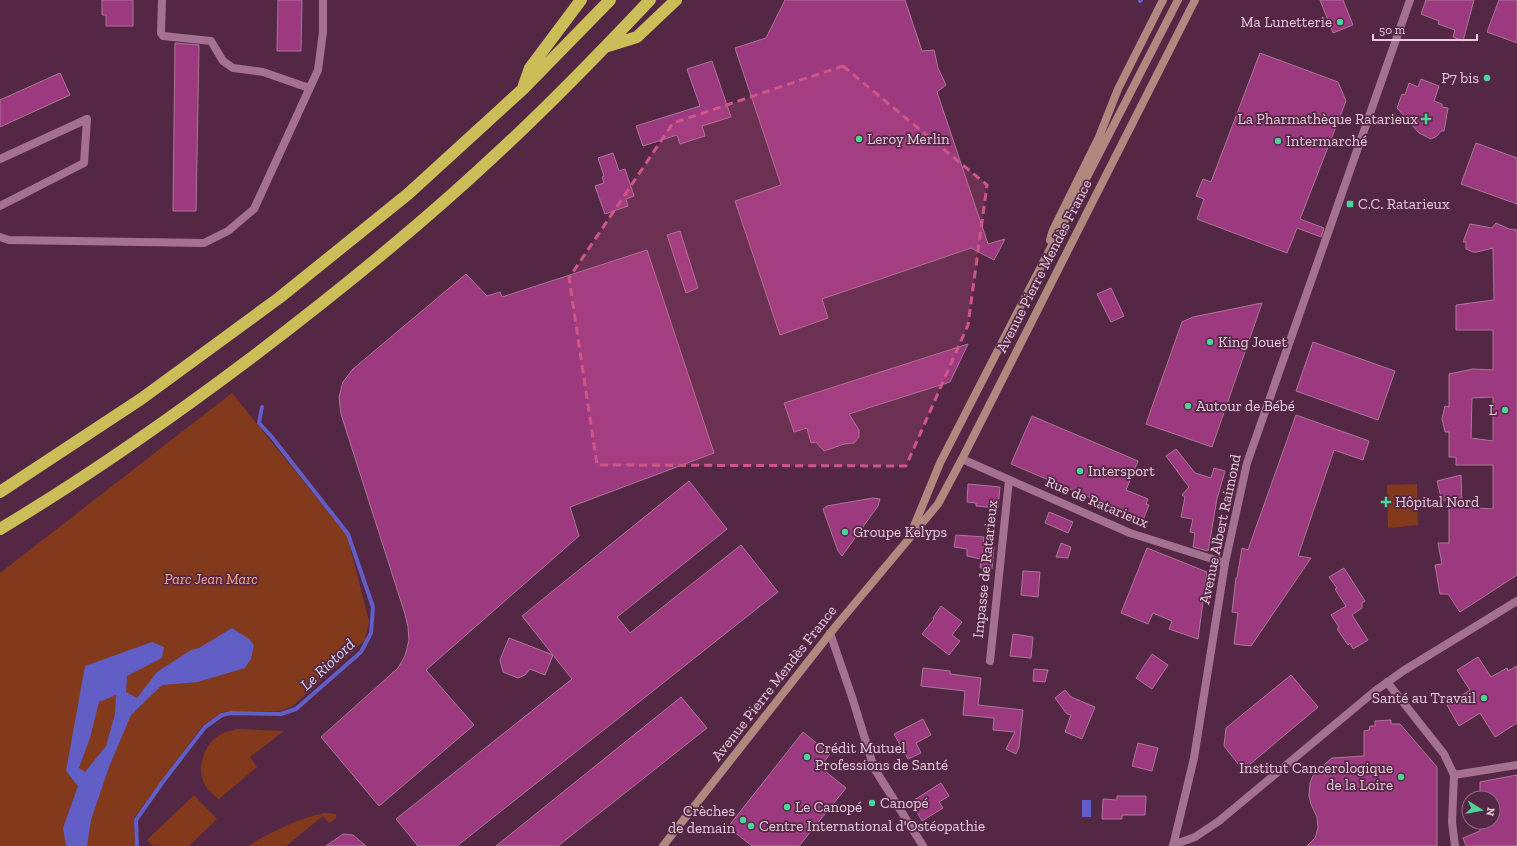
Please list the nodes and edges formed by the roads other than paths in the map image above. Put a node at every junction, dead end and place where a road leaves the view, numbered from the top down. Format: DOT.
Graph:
graph roads {
  1 [pos="162,0"];
  2 [pos="323,0"];
  3 [pos="581,0"];
  4 [pos="610,0"];
  5 [pos="650,0"];
  6 [pos="676,0"];
  7 [pos="1163,0"];
  8 [pos="1178,0"];
  9 [pos="1195,0"];
  10 [pos="1410,0"];
  11 [pos="606,46"];
  12 [pos="309,88"];
  13 [pos="523,90"];
  14 [pos="0,159"];
  15 [pos="0,206"];
  16 [pos="0,237"];
  17 [pos="1040,269"];
  18 [pos="962,459"];
  19 [pos="1009,480"];
  20 [pos="0,492"];
  21 [pos="0,529"];
  22 [pos="909,539"];
  23 [pos="1225,563"];
  24 [pos="1517,602"];
  25 [pos="830,633"];
  26 [pos="990,661"];
  27 [pos="1387,682"];
  28 [pos="1517,765"];
  29 [pos="1454,774"];
  30 [pos="663,846"];
  31 [pos="923,846"];
  32 [pos="1173,846"];
  33 [pos="1455,846"];
  1 -- 12 [label="street"];
  2 -- 12 [label="street"];
  3 -- 13 [label="highway"];
  4 -- 13 [label="highway"];
  5 -- 11 [label="highway"];
  6 -- 11 [label="highway"];
  7 -- 17 [label="main road"];
  8 -- 17 [label="main road, Avenue Pierre Mendès France"];
  9 -- 18 [label="main road, Avenue Pierre Mendès France"];
  10 -- 23 [label="street, Avenue Albert Raimond"];
  11 -- 21 [label="highway"];
  12 -- 16 [label="street"];
  13 -- 20 [label="highway"];
  14 -- 15 [label="street"];
  17 -- 22 [label="main road, Avenue Pierre Mendès France"];
  18 -- 19 [label="street, Rue de Ratarieux"];
  18 -- 22 [label="main road, Avenue Pierre Mendès France"];
  19 -- 23 [label="street, Rue de Ratarieux"];
  19 -- 26 [label="street, Impasse de Ratarieux"];
  22 -- 25 [label="main road, Avenue Pierre Mendès France"];
  23 -- 32 [label="street, Avenue Albert Raimond"];
  24 -- 27 [label="street"];
  25 -- 30 [label="main road, Avenue Pierre Mendès France"];
  25 -- 31 [label="street"];
  27 -- 29 [label="street"];
  27 -- 32 [label="street"];
  28 -- 29 [label="street"];
  29 -- 33 [label="street"];
}
